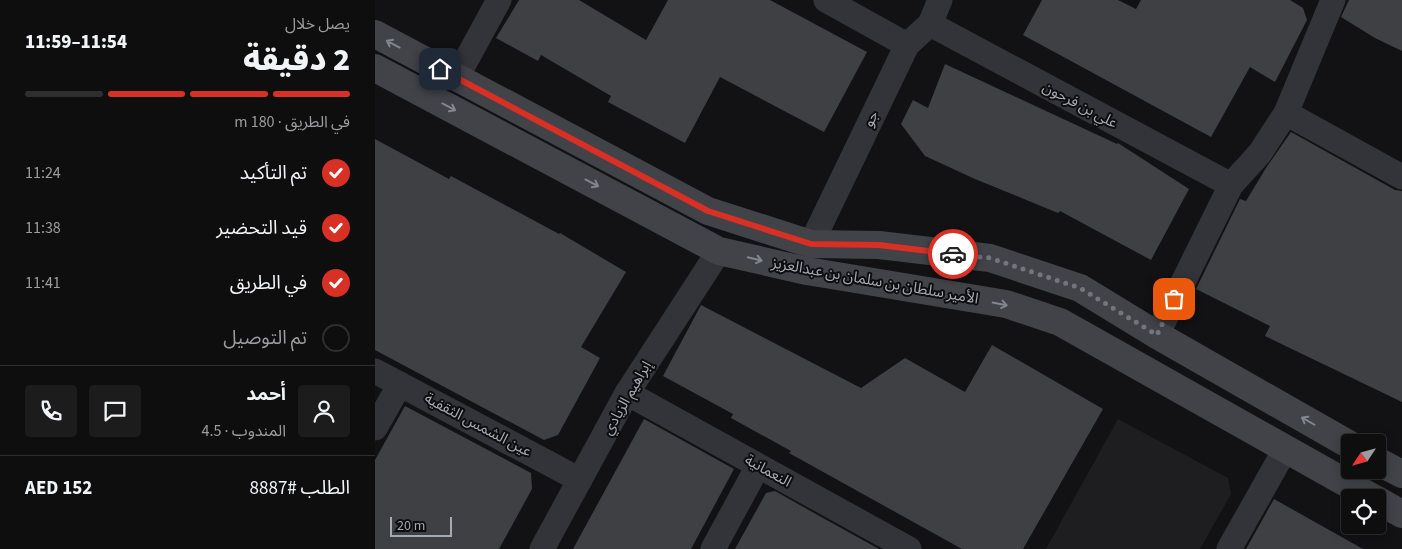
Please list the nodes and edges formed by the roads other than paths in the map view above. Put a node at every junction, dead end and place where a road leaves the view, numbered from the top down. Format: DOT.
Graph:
graph roads {
  1 [pos="499,0"];
  2 [pos="826,0"];
  3 [pos="940,0"];
  4 [pos="1333,0"];
  5 [pos="930,24"];
  6 [pos="375,34"];
  7 [pos="907,45"];
  8 [pos="375,68"];
  9 [pos="457,77"];
  10 [pos="1286,113"];
  11 [pos="1402,177"];
  12 [pos="1231,185"];
  13 [pos="811,244"];
  14 [pos="719,251"];
  15 [pos="1157,335"];
  16 [pos="375,371"];
  17 [pos="399,384"];
  18 [pos="627,393"];
  19 [pos="375,428"];
  20 [pos="1341,440"];
  21 [pos="1285,448"];
  22 [pos="758,466"];
  23 [pos="1386,466"];
  24 [pos="1402,474"];
  25 [pos="580,480"];
  26 [pos="1357,489"];
  27 [pos="1386,505"];
  28 [pos="1402,514"];
  29 [pos="543,549"];
  30 [pos="713,549"];
  31 [pos="909,549"];
  32 [pos="1229,549"];
  1 -- 9 [label="street"];
  2 -- 7 [label="street"];
  3 -- 5 [label="street, جو"];
  4 -- 10 [label="street"];
  5 -- 7 [label="street, جو"];
  5 -- 12 [label="street, علي بن فرحون"];
  9 -- 6 [label="street, الأمير سلطان بن سلمان بن عبدالعزيز, one-way"];
  7 -- 13 [label="street, جو"];
  8 -- 14 [label="street, الأمير سلطان بن سلمان بن عبدالعزيز, one-way"];
  9 -- 13 [label="street, الأمير سلطان بن سلمان بن عبدالعزيز"];
  10 -- 11 [label="street"];
  10 -- 12 [label="street"];
  12 -- 15 [label="street"];
  13 -- 15 [label="street, الأمير سلطان بن سلمان بن عبدالعزيز"];
  14 -- 18 [label="street, إبراهيم الزيادي"];
  14 -- 21 [label="street, الأمير سلطان بن سلمان بن عبدالعزيز, one-way"];
  20 -- 15 [label="street, الأمير سلطان بن سلمان بن عبدالعزيز, one-way"];
  16 -- 17 [label="street, عين الشمس الثقفية"];
  17 -- 19 [label="street"];
  17 -- 25 [label="street, عين الشمس الثقفية"];
  18 -- 22 [label="street, النعمانية"];
  18 -- 25 [label="street, إبراهيم الزيادي"];
  21 -- 26 [label="street, الأمير سلطان بن سلمان بن عبدالعزيز"];
  21 -- 32 [label="street"];
  22 -- 30 [label="street"];
  22 -- 31 [label="street, النعمانية"];
  23 -- 24 [label="street"];
  25 -- 29 [label="street, إبراهيم الزيادي"];
  27 -- 28 [label="street"];
}
